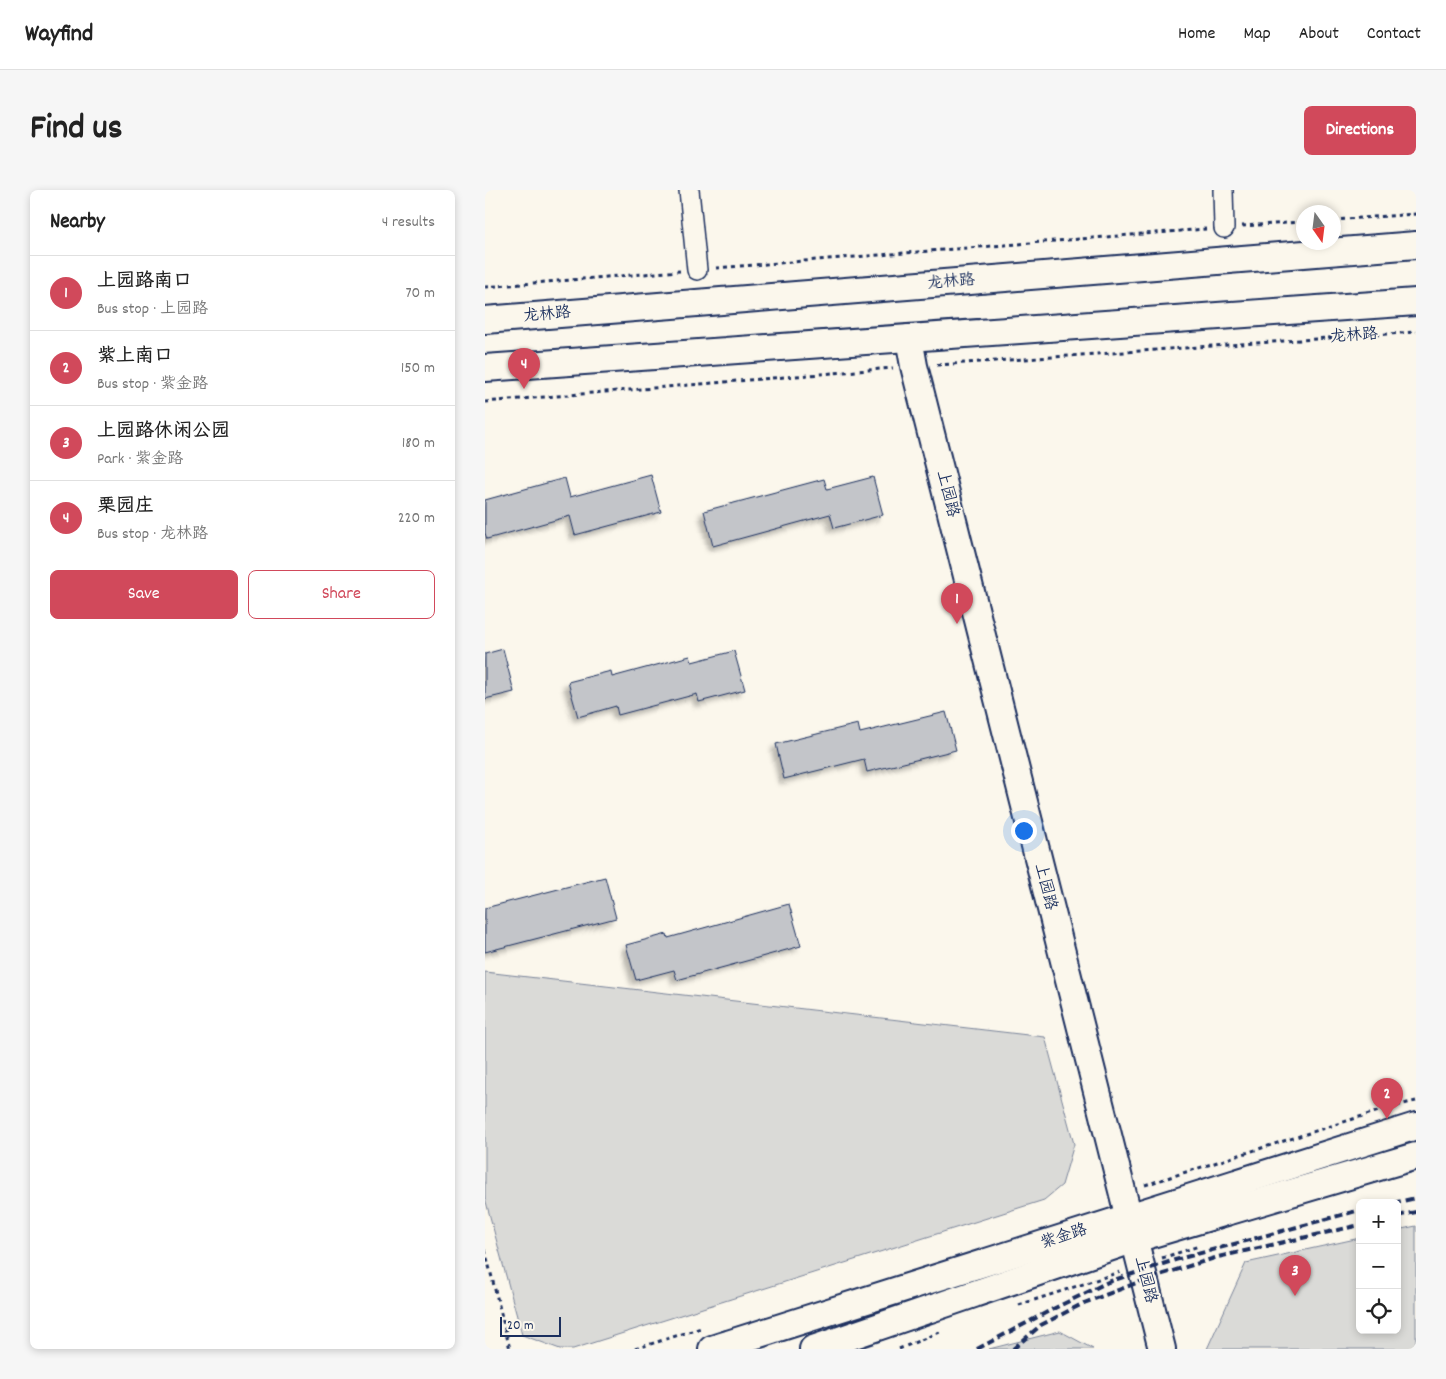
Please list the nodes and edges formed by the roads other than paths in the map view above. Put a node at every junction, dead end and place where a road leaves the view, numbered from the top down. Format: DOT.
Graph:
graph roads {
  1 [pos="689,190"];
  2 [pos="1223,190"];
  3 [pos="1224,228"];
  4 [pos="1416,245"];
  5 [pos="697,270"];
  6 [pos="1416,302"];
  7 [pos="485,320"];
  8 [pos="909,338"];
  9 [pos="485,368"];
  10 [pos="1416,1126"];
  11 [pos="1416,1156"];
  12 [pos="1131,1228"];
  13 [pos="712,1349"];
  14 [pos="813,1349"];
  15 [pos="1162,1349"];
  1 -- 5 [label="street"];
  2 -- 3 [label="street"];
  4 -- 7 [label="main road, 龙林路"];
  6 -- 8 [label="main road, 龙林路"];
  8 -- 9 [label="main road, 龙林路"];
  8 -- 12 [label="main road, 上园路"];
  10 -- 12 [label="main road, 紫金路"];
  11 -- 12 [label="main road, 紫金路"];
  12 -- 13 [label="main road, 紫金路"];
  12 -- 14 [label="main road, 紫金路"];
  12 -- 15 [label="main road, 上园路"];
}
